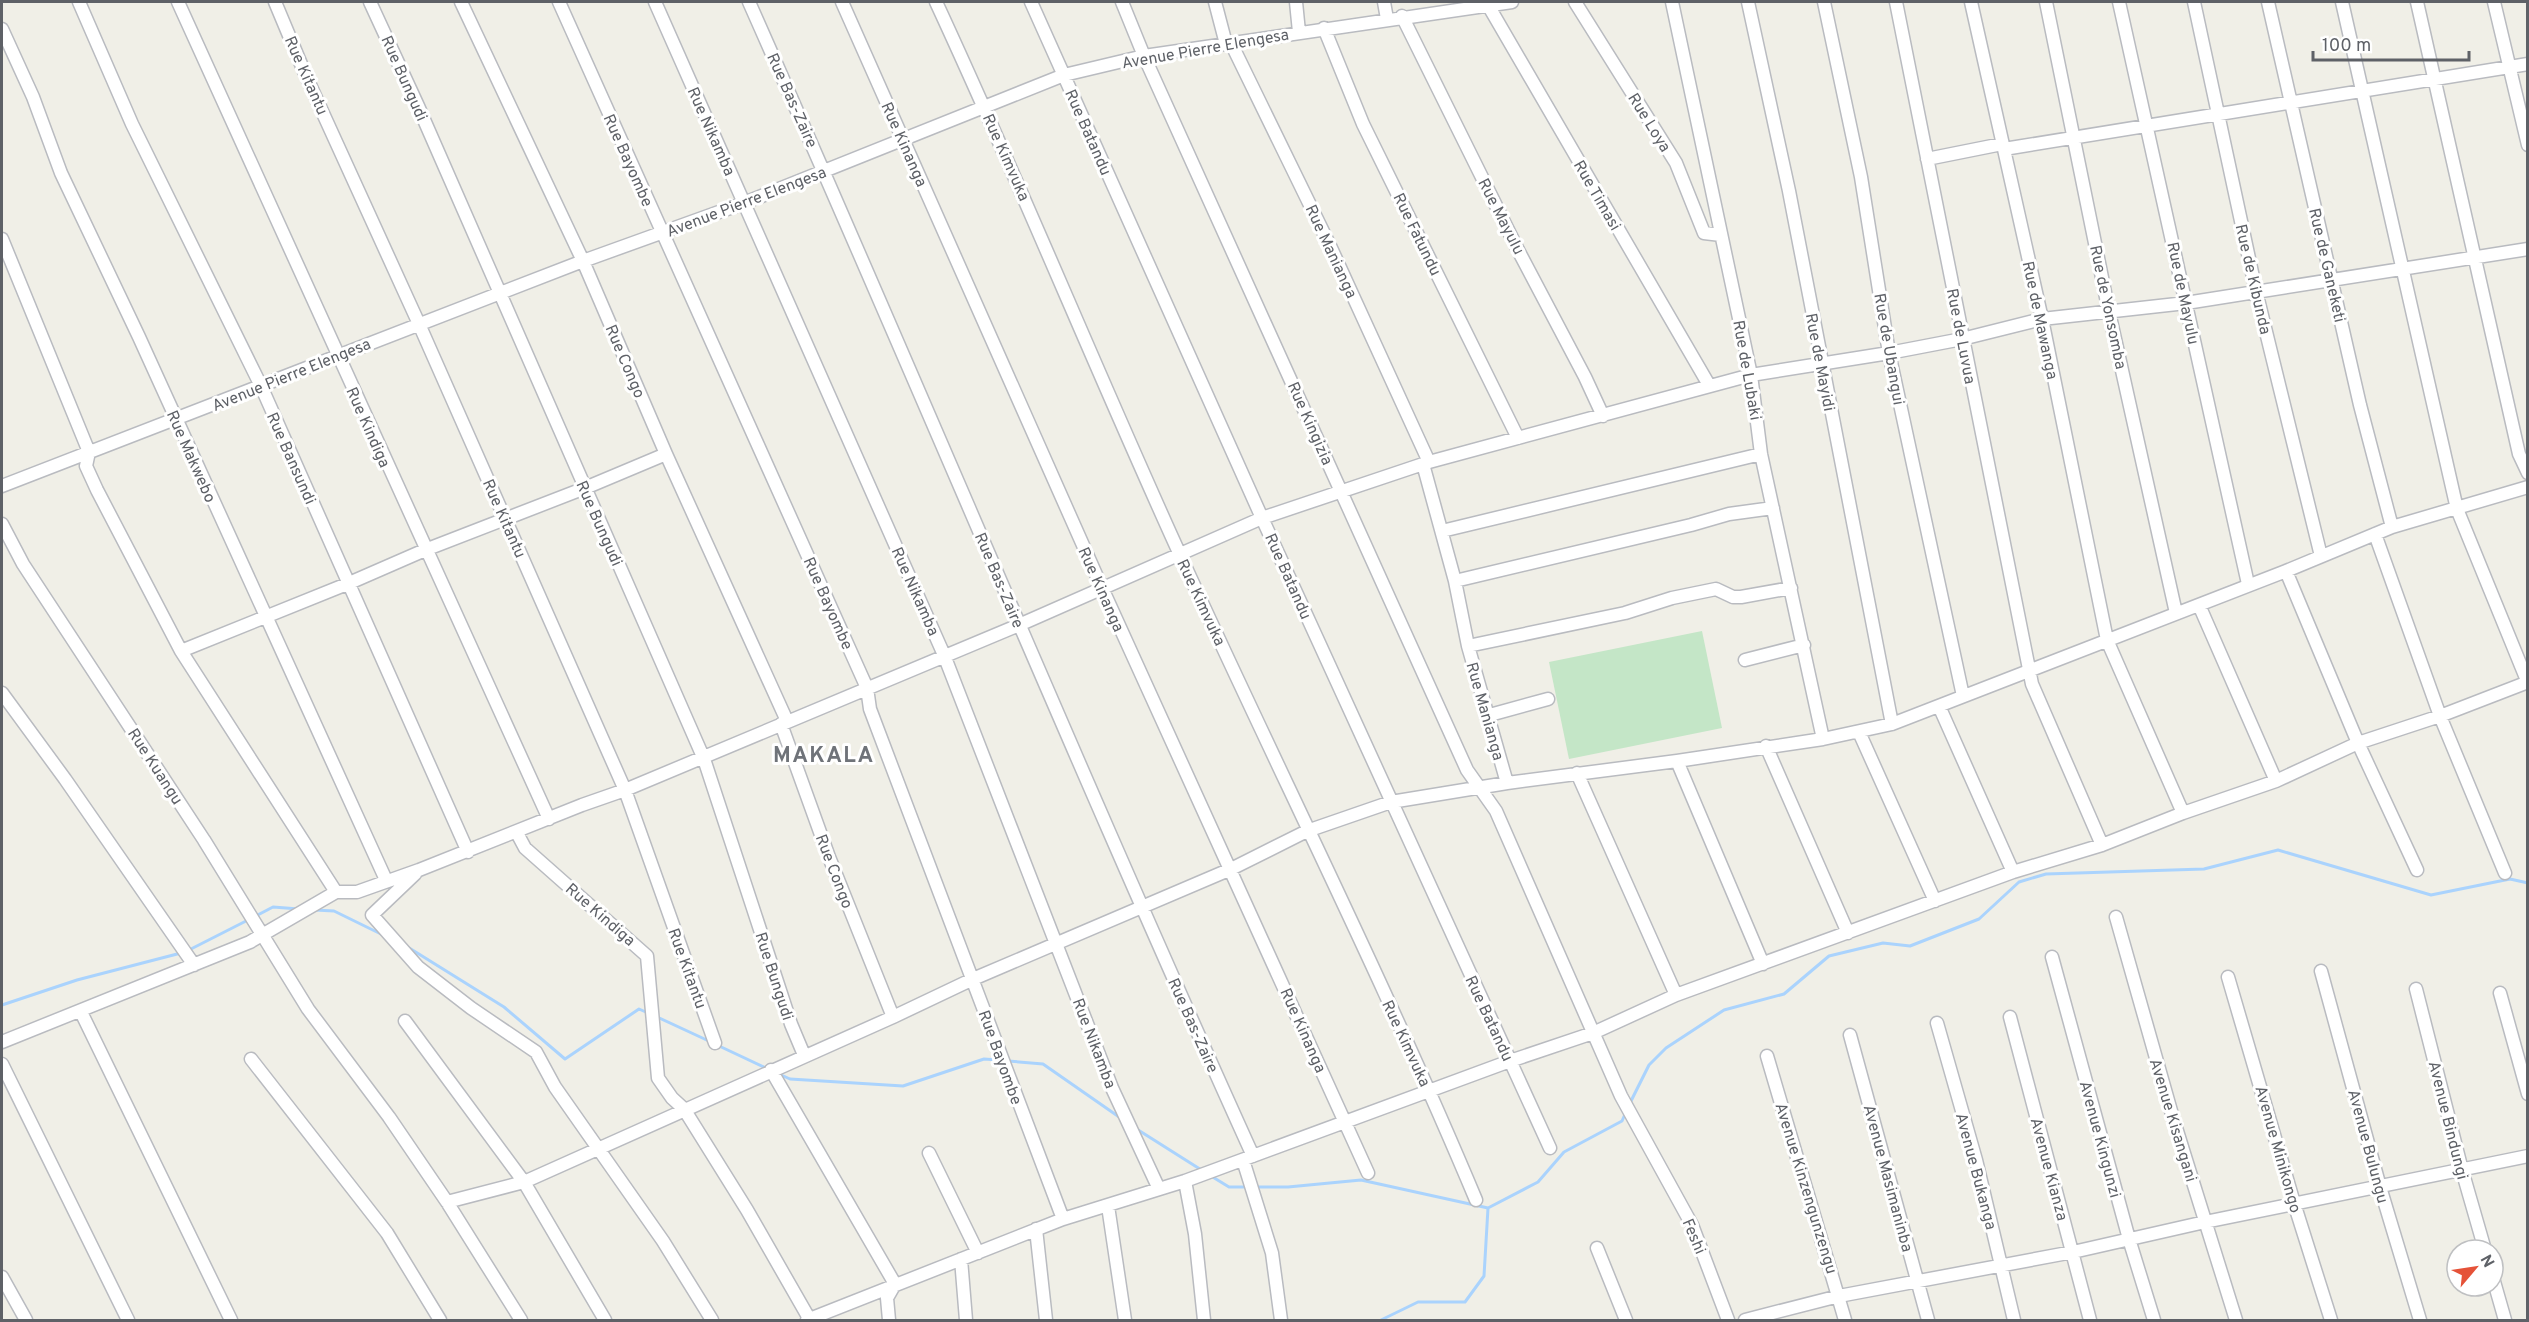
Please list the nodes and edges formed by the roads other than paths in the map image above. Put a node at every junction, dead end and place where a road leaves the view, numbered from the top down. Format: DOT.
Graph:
graph roads {
  1 [pos="79,2"];
  2 [pos="178,2"];
  3 [pos="275,2"];
  4 [pos="370,2"];
  5 [pos="461,2"];
  6 [pos="559,2"];
  7 [pos="655,2"];
  8 [pos="749,2"];
  9 [pos="842,2"];
  10 [pos="936,2"];
  11 [pos="1031,2"];
  12 [pos="1122,2"];
  13 [pos="1215,2"];
  14 [pos="1296,2"];
  15 [pos="1384,2"];
  16 [pos="1512,2"];
  17 [pos="1575,2"];
  18 [pos="1672,2"];
  19 [pos="1748,2"];
  20 [pos="1824,2"];
  21 [pos="1896,2"];
  22 [pos="1971,2"];
  23 [pos="2046,2"];
  24 [pos="2120,2"];
  25 [pos="2194,2"];
  26 [pos="2268,2"];
  27 [pos="2342,2"];
  28 [pos="2417,2"];
  29 [pos="2494,2"];
  30 [pos="1470,4"];
  31 [pos="1488,5"];
  32 [pos="1402,16"];
  33 [pos="1387,19"];
  34 [pos="1324,28"];
  35 [pos="2,29"];
  36 [pos="1299,32"];
  37 [pos="1229,43"];
  38 [pos="1144,56"];
  39 [pos="2528,64"];
  40 [pos="2509,67"];
  41 [pos="1064,75"];
  42 [pos="2434,79"];
  43 [pos="2363,91"];
  44 [pos="2290,101"];
  45 [pos="985,106"];
  46 [pos="2218,113"];
  47 [pos="2147,126"];
  48 [pos="902,138"];
  49 [pos="2075,138"];
  50 [pos="2528,145"];
  51 [pos="2003,147"];
  52 [pos="1928,159"];
  53 [pos="824,171"];
  54 [pos="744,203"];
  55 [pos="662,233"];
  56 [pos="1721,235"];
  57 [pos="2,239"];
  58 [pos="2528,249"];
  59 [pos="2473,256"];
  60 [pos="583,261"];
  61 [pos="2403,267"];
  62 [pos="2332,280"];
  63 [pos="2256,291"];
  64 [pos="499,294"];
  65 [pos="2186,303"];
  66 [pos="2109,312"];
  67 [pos="2042,319"];
  68 [pos="419,324"];
  69 [pos="1962,339"];
  70 [pos="1889,353"];
  71 [pos="337,355"];
  72 [pos="1820,362"];
  73 [pos="1751,375"];
  74 [pos="1709,385"];
  75 [pos="261,386"];
  76 [pos="1603,416"];
  77 [pos="175,420"];
  78 [pos="1518,438"];
  79 [pos="89,452"];
  80 [pos="666,454"];
  81 [pos="1761,454"];
  82 [pos="1426,463"];
  83 [pos="2528,472"];
  84 [pos="2,486"];
  85 [pos="2528,487"];
  86 [pos="585,488"];
  87 [pos="1341,492"];
  88 [pos="1773,508"];
  89 [pos="2457,509"];
  90 [pos="506,518"];
  91 [pos="1262,518"];
  92 [pos="2,524"];
  93 [pos="2392,527"];
  94 [pos="1442,531"];
  95 [pos="2375,534"];
  96 [pos="425,550"];
  97 [pos="1180,554"];
  98 [pos="2321,556"];
  99 [pos="2286,571"];
  100 [pos="1455,581"];
  101 [pos="348,584"];
  102 [pos="2248,584"];
  103 [pos="1101,588"];
  104 [pos="1791,588"];
  105 [pos="2199,605"];
  106 [pos="2176,613"];
  107 [pos="265,617"];
  108 [pos="1019,625"];
  109 [pos="2107,640"];
  110 [pos="1804,645"];
  111 [pos="1468,646"];
  112 [pos="181,651"];
  113 [pos="944,655"];
  114 [pos="1745,660"];
  115 [pos="2030,670"];
  116 [pos="2527,682"];
  117 [pos="867,688"];
  118 [pos="2,693"];
  119 [pos="1963,696"];
  120 [pos="1548,699"];
  121 [pos="1939,706"];
  122 [pos="1486,716"];
  123 [pos="2440,716"];
  124 [pos="784,723"];
  125 [pos="1892,724"];
  126 [pos="1859,732"];
  127 [pos="1823,739"];
  128 [pos="2358,743"];
  129 [pos="1766,746"];
  130 [pos="704,759"];
  131 [pos="1677,761"];
  132 [pos="1577,773"];
  133 [pos="2276,781"];
  134 [pos="1507,783"];
  135 [pos="1480,788"];
  136 [pos="625,790"];
  137 [pos="1391,802"];
  138 [pos="2183,813"];
  139 [pos="549,819"];
  140 [pos="1308,831"];
  141 [pos="517,832"];
  142 [pos="2102,845"];
  143 [pos="468,852"];
  144 [pos="1231,869"];
  145 [pos="419,870"];
  146 [pos="2417,870"];
  147 [pos="2013,872"];
  148 [pos="2505,873"];
  149 [pos="386,880"];
  150 [pos="336,892"];
  151 [pos="1935,901"];
  152 [pos="1141,909"];
  153 [pos="2116,917"];
  154 [pos="1848,933"];
  155 [pos="262,936"];
  156 [pos="1056,943"];
  157 [pos="2052,957"];
  158 [pos="1763,963"];
  159 [pos="194,965"];
  160 [pos="2321,971"];
  161 [pos="2229,977"];
  162 [pos="973,979"];
  163 [pos="2416,989"];
  164 [pos="2500,993"];
  165 [pos="1676,995"];
  166 [pos="81,1012"];
  167 [pos="893,1017"];
  168 [pos="2010,1017"];
  169 [pos="405,1021"];
  170 [pos="1937,1023"];
  171 [pos="1593,1033"];
  172 [pos="1850,1035"];
  173 [pos="2,1042"];
  174 [pos="715,1043"];
  175 [pos="804,1054"];
  176 [pos="1767,1056"];
  177 [pos="251,1059"];
  178 [pos="1510,1061"];
  179 [pos="2,1064"];
  180 [pos="771,1070"];
  181 [pos="1430,1090"];
  182 [pos="2528,1094"];
  183 [pos="684,1108"];
  184 [pos="1345,1120"];
  185 [pos="1550,1148"];
  186 [pos="598,1149"];
  187 [pos="929,1153"];
  188 [pos="2528,1156"];
  189 [pos="1248,1158"];
  190 [pos="2462,1170"];
  191 [pos="1368,1173"];
  192 [pos="1185,1181"];
  193 [pos="524,1182"];
  194 [pos="2379,1187"];
  195 [pos="1159,1189"];
  196 [pos="1476,1200"];
  197 [pos="447,1202"];
  198 [pos="2294,1203"];
  199 [pos="1108,1206"];
  200 [pos="1063,1219"];
  201 [pos="2205,1222"];
  202 [pos="1036,1229"];
  203 [pos="2482,1238"];
  204 [pos="2129,1239"];
  205 [pos="1597,1248"];
  206 [pos="2073,1252"];
  207 [pos="978,1253"];
  208 [pos="961,1259"];
  209 [pos="2002,1265"];
  210 [pos="2,1277"];
  211 [pos="1918,1282"];
  212 [pos="895,1284"];
  213 [pos="1839,1296"];
  214 [pos="2499,1298"];
  215 [pos="26,1320"];
  216 [pos="128,1320"];
  217 [pos="231,1320"];
  218 [pos="440,1320"];
  219 [pos="521,1320"];
  220 [pos="605,1320"];
  221 [pos="712,1320"];
  222 [pos="809,1320"];
  223 [pos="889,1320"];
  224 [pos="966,1320"];
  225 [pos="1046,1320"];
  226 [pos="1125,1320"];
  227 [pos="1204,1320"];
  228 [pos="1281,1320"];
  229 [pos="1626,1320"];
  230 [pos="1728,1320"];
  231 [pos="1745,1320"];
  232 [pos="1845,1320"];
  233 [pos="1928,1320"];
  234 [pos="2014,1320"];
  235 [pos="2090,1320"];
  236 [pos="2154,1320"];
  237 [pos="2236,1320"];
  238 [pos="2331,1320"];
  239 [pos="2420,1320"];
  240 [pos="2505,1320"];
  1 -- 75 [label="street, Rue Bansundi"];
  2 -- 71 [label="street, Rue Kindiga"];
  3 -- 68 [label="street, Rue Kitantu"];
  4 -- 64 [label="street, Rue Bungudi"];
  5 -- 60 [label="street, Rue Congo"];
  6 -- 55 [label="street, Rue Bayombe"];
  7 -- 54 [label="street, Rue Nikamba"];
  8 -- 53 [label="street, Rue Bas-Zaire"];
  9 -- 48 [label="street, Rue Kinanga"];
  10 -- 45 [label="street, Rue Kimvuka"];
  11 -- 41 [label="street, Rue Batandu"];
  12 -- 38 [label="street, Rue Kingizia"];
  13 -- 37 [label="street, Rue Manianga"];
  14 -- 36 [label="street"];
  15 -- 33 [label="street"];
  16 -- 31 [label="street, Avenue Pierre Elengesa"];
  17 -- 56 [label="street, Rue Loya"];
  18 -- 56 [label="street, Rue de Lubaki"];
  19 -- 72 [label="street, Rue de Mayidi"];
  20 -- 70 [label="street, Rue de Ubangui"];
  21 -- 52 [label="street, Rue de Luvua"];
  22 -- 51 [label="street, Rue de Mawanga"];
  23 -- 49 [label="street, Rue de Yonsomba"];
  24 -- 47 [label="street, Rue de Mayulu"];
  25 -- 46 [label="street, Rue de Kibunda"];
  26 -- 44 [label="street, Rue de Ganeketi"];
  27 -- 43 [label="street"];
  28 -- 42 [label="street"];
  29 -- 40 [label="street"];
  30 -- 31 [label="street, Avenue Pierre Elengesa"];
  30 -- 32 [label="street, Avenue Pierre Elengesa"];
  31 -- 74 [label="street, Rue Timasi"];
  32 -- 33 [label="street, Avenue Pierre Elengesa"];
  32 -- 76 [label="street, Rue Mayulu"];
  33 -- 34 [label="street, Avenue Pierre Elengesa"];
  34 -- 36 [label="street, Avenue Pierre Elengesa"];
  34 -- 78 [label="street, Rue Fatundu"];
  35 -- 77 [label="street, Rue Makwebo"];
  36 -- 37 [label="street, Avenue Pierre Elengesa"];
  37 -- 38 [label="street, Avenue Pierre Elengesa"];
  37 -- 82 [label="street, Rue Manianga"];
  38 -- 41 [label="street, Avenue Pierre Elengesa"];
  38 -- 87 [label="street, Rue Kingizia"];
  39 -- 40 [label="street"];
  40 -- 42 [label="street"];
  40 -- 50 [label="street"];
  41 -- 45 [label="street, Avenue Pierre Elengesa"];
  41 -- 91 [label="street, Rue Batandu"];
  42 -- 43 [label="street"];
  42 -- 59 [label="street"];
  43 -- 44 [label="street"];
  43 -- 61 [label="street"];
  44 -- 46 [label="street"];
  44 -- 62 [label="street, Rue de Ganeketi"];
  45 -- 48 [label="street, Avenue Pierre Elengesa"];
  45 -- 97 [label="street, Rue Kimvuka"];
  46 -- 47 [label="street"];
  46 -- 63 [label="street, Rue de Kibunda"];
  47 -- 49 [label="street"];
  47 -- 65 [label="street, Rue de Mayulu"];
  48 -- 53 [label="street, Avenue Pierre Elengesa"];
  48 -- 103 [label="street, Rue Kinanga"];
  49 -- 51 [label="street"];
  49 -- 66 [label="street, Rue de Yonsomba"];
  51 -- 52 [label="street"];
  51 -- 67 [label="street, Rue de Mawanga"];
  52 -- 69 [label="street, Rue de Luvua"];
  53 -- 54 [label="street, Avenue Pierre Elengesa"];
  53 -- 108 [label="street, Rue Bas-Zaire"];
  54 -- 55 [label="street, Avenue Pierre Elengesa"];
  54 -- 113 [label="street, Rue Nikamba"];
  55 -- 60 [label="street, Avenue Pierre Elengesa"];
  55 -- 117 [label="street, Rue Bayombe"];
  56 -- 73 [label="street, Rue de Lubaki"];
  57 -- 79 [label="street"];
  58 -- 59 [label="street"];
  59 -- 61 [label="street"];
  59 -- 83 [label="street"];
  60 -- 64 [label="street, Avenue Pierre Elengesa"];
  60 -- 80 [label="street, Rue Congo"];
  61 -- 62 [label="street"];
  61 -- 89 [label="street"];
  62 -- 63 [label="street"];
  62 -- 93 [label="street, Rue de Ganeketi"];
  63 -- 65 [label="street"];
  63 -- 98 [label="street, Rue de Kibunda"];
  64 -- 68 [label="street, Avenue Pierre Elengesa"];
  64 -- 86 [label="street, Rue Bungudi"];
  65 -- 66 [label="street"];
  65 -- 102 [label="street, Rue de Mayulu"];
  66 -- 67 [label="street"];
  66 -- 106 [label="street, Rue de Yonsomba"];
  67 -- 69 [label="street"];
  67 -- 109 [label="street, Rue de Mawanga"];
  68 -- 71 [label="street, Avenue Pierre Elengesa"];
  68 -- 90 [label="street, Rue Kitantu"];
  69 -- 70 [label="street"];
  69 -- 115 [label="street, Rue de Luvua"];
  70 -- 72 [label="street"];
  70 -- 119 [label="street, Rue de Ubangui"];
  71 -- 75 [label="street, Avenue Pierre Elengesa"];
  71 -- 96 [label="street, Rue Kindiga"];
  72 -- 73 [label="street"];
  72 -- 125 [label="street, Rue de Mayidi"];
  73 -- 74 [label="street"];
  73 -- 81 [label="street, Rue de Lubaki"];
  74 -- 76 [label="street"];
  75 -- 77 [label="street, Avenue Pierre Elengesa"];
  75 -- 101 [label="street, Rue Bansundi"];
  76 -- 78 [label="street"];
  77 -- 79 [label="street, Avenue Pierre Elengesa"];
  77 -- 107 [label="street, Rue Makwebo"];
  78 -- 82 [label="street"];
  79 -- 84 [label="street, Avenue Pierre Elengesa"];
  79 -- 112 [label="street"];
  80 -- 86 [label="street"];
  80 -- 124 [label="street, Rue Congo"];
  81 -- 88 [label="street, Rue de Lubaki"];
  81 -- 94 [label="street"];
  82 -- 87 [label="street"];
  82 -- 94 [label="street, Rue Manianga"];
  85 -- 89 [label="street"];
  86 -- 90 [label="street"];
  86 -- 130 [label="street, Rue Bungudi"];
  87 -- 91 [label="street"];
  87 -- 135 [label="street, Rue Kingizia"];
  88 -- 100 [label="street"];
  88 -- 104 [label="street, Rue de Lubaki"];
  89 -- 93 [label="street"];
  89 -- 116 [label="street"];
  90 -- 96 [label="street"];
  90 -- 136 [label="street, Rue Kitantu"];
  91 -- 97 [label="street"];
  91 -- 137 [label="street, Rue Batandu"];
  92 -- 155 [label="street, Rue Kuangu"];
  93 -- 95 [label="street"];
  94 -- 100 [label="street, Rue Manianga"];
  95 -- 98 [label="street"];
  95 -- 123 [label="street"];
  96 -- 101 [label="street"];
  96 -- 139 [label="street, Rue Kindiga"];
  97 -- 103 [label="street"];
  97 -- 140 [label="street, Rue Kimvuka"];
  98 -- 99 [label="street"];
  99 -- 102 [label="street"];
  99 -- 128 [label="street"];
  100 -- 111 [label="street, Rue Manianga"];
  101 -- 107 [label="street"];
  101 -- 143 [label="street, Rue Bansundi"];
  102 -- 105 [label="street"];
  103 -- 108 [label="street"];
  103 -- 144 [label="street, Rue Kinanga"];
  104 -- 110 [label="street, Rue de Lubaki"];
  104 -- 111 [label="street"];
  105 -- 106 [label="street"];
  105 -- 133 [label="street"];
  106 -- 109 [label="street"];
  107 -- 112 [label="street"];
  107 -- 149 [label="street, Rue Makwebo"];
  108 -- 113 [label="street"];
  108 -- 152 [label="street, Rue Bas-Zaire"];
  109 -- 115 [label="street"];
  109 -- 138 [label="street, Rue de Mawanga"];
  110 -- 114 [label="street"];
  110 -- 127 [label="street, Rue de Lubaki"];
  111 -- 122 [label="street, Rue Manianga"];
  112 -- 150 [label="street"];
  113 -- 117 [label="street"];
  113 -- 156 [label="street, Rue Nikamba"];
  115 -- 119 [label="street"];
  115 -- 142 [label="street, Rue de Luvua"];
  116 -- 123 [label="street"];
  117 -- 124 [label="street"];
  117 -- 162 [label="street, Rue Bayombe"];
  118 -- 159 [label="street"];
  119 -- 121 [label="street"];
  120 -- 122 [label="street"];
  121 -- 125 [label="street"];
  121 -- 147 [label="street"];
  122 -- 134 [label="street, Rue Manianga"];
  123 -- 128 [label="street"];
  123 -- 148 [label="street"];
  124 -- 130 [label="street"];
  124 -- 167 [label="street, Rue Congo"];
  125 -- 126 [label="street"];
  126 -- 127 [label="street"];
  126 -- 151 [label="street"];
  127 -- 129 [label="street"];
  128 -- 133 [label="street"];
  128 -- 146 [label="street"];
  129 -- 131 [label="street"];
  129 -- 154 [label="street"];
  130 -- 136 [label="street"];
  130 -- 175 [label="street, Rue Bungudi"];
  131 -- 132 [label="street"];
  131 -- 158 [label="street"];
  132 -- 134 [label="street"];
  132 -- 165 [label="street"];
  133 -- 138 [label="street"];
  134 -- 135 [label="street"];
  135 -- 137 [label="street"];
  135 -- 171 [label="street, Rue Kingizia"];
  136 -- 139 [label="street"];
  136 -- 174 [label="street, Rue Kitantu"];
  137 -- 140 [label="street"];
  137 -- 178 [label="street, Rue Batandu"];
  138 -- 142 [label="street"];
  139 -- 141 [label="street"];
  140 -- 144 [label="street"];
  140 -- 181 [label="street, Rue Kimvuka"];
  141 -- 143 [label="street"];
  141 -- 183 [label="street, Rue Kindiga"];
  142 -- 147 [label="street"];
  143 -- 145 [label="street"];
  144 -- 152 [label="street"];
  144 -- 184 [label="street, Rue Kinanga"];
  145 -- 149 [label="street"];
  145 -- 186 [label="street"];
  147 -- 151 [label="street"];
  149 -- 150 [label="street"];
  150 -- 155 [label="street"];
  151 -- 154 [label="street"];
  152 -- 156 [label="street"];
  152 -- 189 [label="street, Rue Bas-Zaire"];
  153 -- 201 [label="street, Avenue Kisangani"];
  154 -- 158 [label="street"];
  155 -- 159 [label="street"];
  155 -- 197 [label="street, Rue Kuangu"];
  156 -- 162 [label="street"];
  156 -- 195 [label="street, Rue Nikamba"];
  157 -- 204 [label="street, Avenue Kingunzi"];
  158 -- 165 [label="street"];
  159 -- 166 [label="street"];
  160 -- 194 [label="street, Avenue Bulungu"];
  161 -- 198 [label="street, Avenue Minikongo"];
  162 -- 167 [label="street"];
  162 -- 200 [label="street, Rue Bayombe"];
  163 -- 190 [label="street, Avenue Bindungi"];
  164 -- 182 [label="street"];
  165 -- 171 [label="street"];
  166 -- 173 [label="street"];
  166 -- 217 [label="street"];
  167 -- 175 [label="street"];
  168 -- 206 [label="street, Avenue Kianza"];
  169 -- 193 [label="street"];
  170 -- 209 [label="street, Avenue Bukanga"];
  171 -- 178 [label="street"];
  171 -- 230 [label="street, Feshi"];
  172 -- 211 [label="street, Avenue Masimaninba"];
  175 -- 180 [label="street"];
  176 -- 213 [label="street, Avenue Kinzengunzengu"];
  177 -- 218 [label="street"];
  178 -- 181 [label="street"];
  178 -- 185 [label="street, Rue Batandu"];
  179 -- 216 [label="street"];
  180 -- 183 [label="street"];
  180 -- 212 [label="street"];
  181 -- 184 [label="street"];
  181 -- 196 [label="street, Rue Kimvuka"];
  183 -- 186 [label="street"];
  183 -- 222 [label="street, Rue Kindiga"];
  184 -- 189 [label="street"];
  184 -- 191 [label="street, Rue Kinanga"];
  186 -- 193 [label="street"];
  186 -- 221 [label="street"];
  187 -- 207 [label="street"];
  188 -- 190 [label="street"];
  189 -- 192 [label="street"];
  189 -- 228 [label="street, Rue Bas-Zaire"];
  190 -- 194 [label="street"];
  190 -- 203 [label="street, Avenue Bindungi"];
  192 -- 195 [label="street"];
  192 -- 227 [label="street"];
  193 -- 197 [label="street"];
  193 -- 220 [label="street"];
  194 -- 198 [label="street"];
  194 -- 239 [label="street, Avenue Bulungu"];
  195 -- 199 [label="street"];
  197 -- 219 [label="street, Rue Kuangu"];
  198 -- 201 [label="street"];
  198 -- 238 [label="street, Avenue Minikongo"];
  199 -- 200 [label="street"];
  199 -- 226 [label="street"];
  200 -- 202 [label="street"];
  201 -- 204 [label="street"];
  201 -- 237 [label="street, Avenue Kisangani"];
  202 -- 207 [label="street"];
  202 -- 225 [label="street"];
  204 -- 206 [label="street"];
  204 -- 236 [label="street, Avenue Kingunzi"];
  205 -- 229 [label="street"];
  206 -- 209 [label="street"];
  206 -- 235 [label="street, Avenue Kianza"];
  207 -- 208 [label="street"];
  208 -- 212 [label="street"];
  208 -- 224 [label="street"];
  209 -- 211 [label="street"];
  209 -- 234 [label="street, Avenue Bukanga"];
  210 -- 215 [label="street"];
  211 -- 213 [label="street"];
  211 -- 233 [label="street, Avenue Masimaninba"];
  212 -- 222 [label="street"];
  212 -- 223 [label="street"];
  213 -- 231 [label="street"];
  213 -- 232 [label="street, Avenue Kinzengunzengu"];
  214 -- 240 [label="street"];
}
